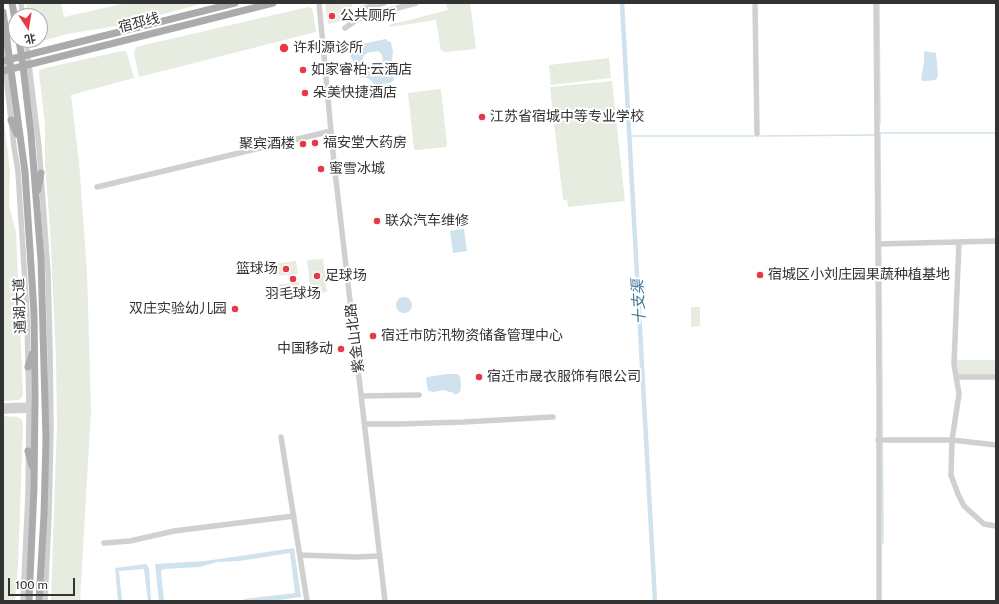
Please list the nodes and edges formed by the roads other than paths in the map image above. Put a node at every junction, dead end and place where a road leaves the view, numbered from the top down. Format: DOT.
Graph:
graph roads {
  1 [pos="235,3"];
  2 [pos="273,3"];
  3 [pos="319,3"];
  4 [pos="384,3"];
  5 [pos="416,3"];
  6 [pos="755,3"];
  7 [pos="876,3"];
  8 [pos="3,12"];
  9 [pos="350,24"];
  10 [pos="345,28"];
  11 [pos="3,48"];
  12 [pos="22,48"];
  13 [pos="26,48"];
  14 [pos="25,56"];
  15 [pos="6,61"];
  16 [pos="26,65"];
  17 [pos="6,71"];
  18 [pos="11,120"];
  19 [pos="330,131"];
  20 [pos="757,134"];
  21 [pos="20,139"];
  22 [pos="41,173"];
  23 [pos="97,187"];
  24 [pos="36,202"];
  25 [pos="959,242"];
  26 [pos="996,242"];
  27 [pos="880,244"];
  28 [pos="34,346"];
  29 [pos="28,367"];
  30 [pos="957,377"];
  31 [pos="996,377"];
  32 [pos="419,395"];
  33 [pos="362,396"];
  34 [pos="3,406"];
  35 [pos="29,407"];
  36 [pos="3,411"];
  37 [pos="554,417"];
  38 [pos="365,424"];
  39 [pos="281,437"];
  40 [pos="881,440"];
  41 [pos="952,440"];
  42 [pos="996,445"];
  43 [pos="28,451"];
  44 [pos="34,475"];
  45 [pos="294,516"];
  46 [pos="996,526"];
  47 [pos="104,543"];
  48 [pos="300,555"];
  49 [pos="380,556"];
  50 [pos="22,601"];
  51 [pos="29,601"];
  52 [pos="39,601"];
  53 [pos="45,601"];
  54 [pos="307,601"];
  55 [pos="385,601"];
  56 [pos="879,601"];
  1 -- 14 [label="main road, 宿邳线"];
  2 -- 16 [label="main road, 宿邳线"];
  3 -- 19 [label="street, 紫金山北路"];
  4 -- 9 [label="street"];
  5 -- 9 [label="street"];
  6 -- 20 [label="street"];
  7 -- 27 [label="street"];
  8 -- 15 [label="main road, 通湖大道"];
  9 -- 10 [label="street"];
  11 -- 15 [label="street"];
  12 -- 14 [label="main road, 通湖大道"];
  13 -- 14 [label="street"];
  14 -- 15 [label="main road, 宿邳线"];
  14 -- 16 [label="main road, 通湖大道"];
  15 -- 17 [label="main road, 通湖大道"];
  16 -- 17 [label="main road, 宿邳线"];
  16 -- 22 [label="street"];
  16 -- 24 [label="main road, 通湖大道"];
  17 -- 18 [label="street"];
  17 -- 21 [label="main road, 通湖大道"];
  18 -- 21 [label="main road"];
  18 -- 29 [label="street"];
  19 -- 23 [label="street"];
  19 -- 33 [label="street, 紫金山北路"];
  21 -- 28 [label="main road, 通湖大道"];
  22 -- 24 [label="main road"];
  22 -- 53 [label="street"];
  24 -- 52 [label="main road, 通湖大道"];
  25 -- 26 [label="street"];
  25 -- 27 [label="street"];
  25 -- 30 [label="street"];
  27 -- 40 [label="street"];
  28 -- 29 [label="main road"];
  28 -- 44 [label="main road, 通湖大道"];
  29 -- 35 [label="street"];
  30 -- 31 [label="street"];
  30 -- 41 [label="street"];
  32 -- 33 [label="street"];
  33 -- 38 [label="street, 紫金山北路"];
  34 -- 35 [label="street"];
  35 -- 36 [label="street"];
  35 -- 43 [label="street"];
  37 -- 38 [label="street"];
  38 -- 49 [label="street, 紫金山北路"];
  39 -- 45 [label="street"];
  40 -- 41 [label="street"];
  40 -- 56 [label="street"];
  41 -- 42 [label="street"];
  41 -- 46 [label="street"];
  43 -- 44 [label="main road"];
  43 -- 50 [label="street"];
  44 -- 51 [label="main road, 通湖大道"];
  45 -- 47 [label="street"];
  45 -- 48 [label="street"];
  48 -- 49 [label="street"];
  48 -- 54 [label="street"];
  49 -- 55 [label="street, 紫金山北路"];
}
